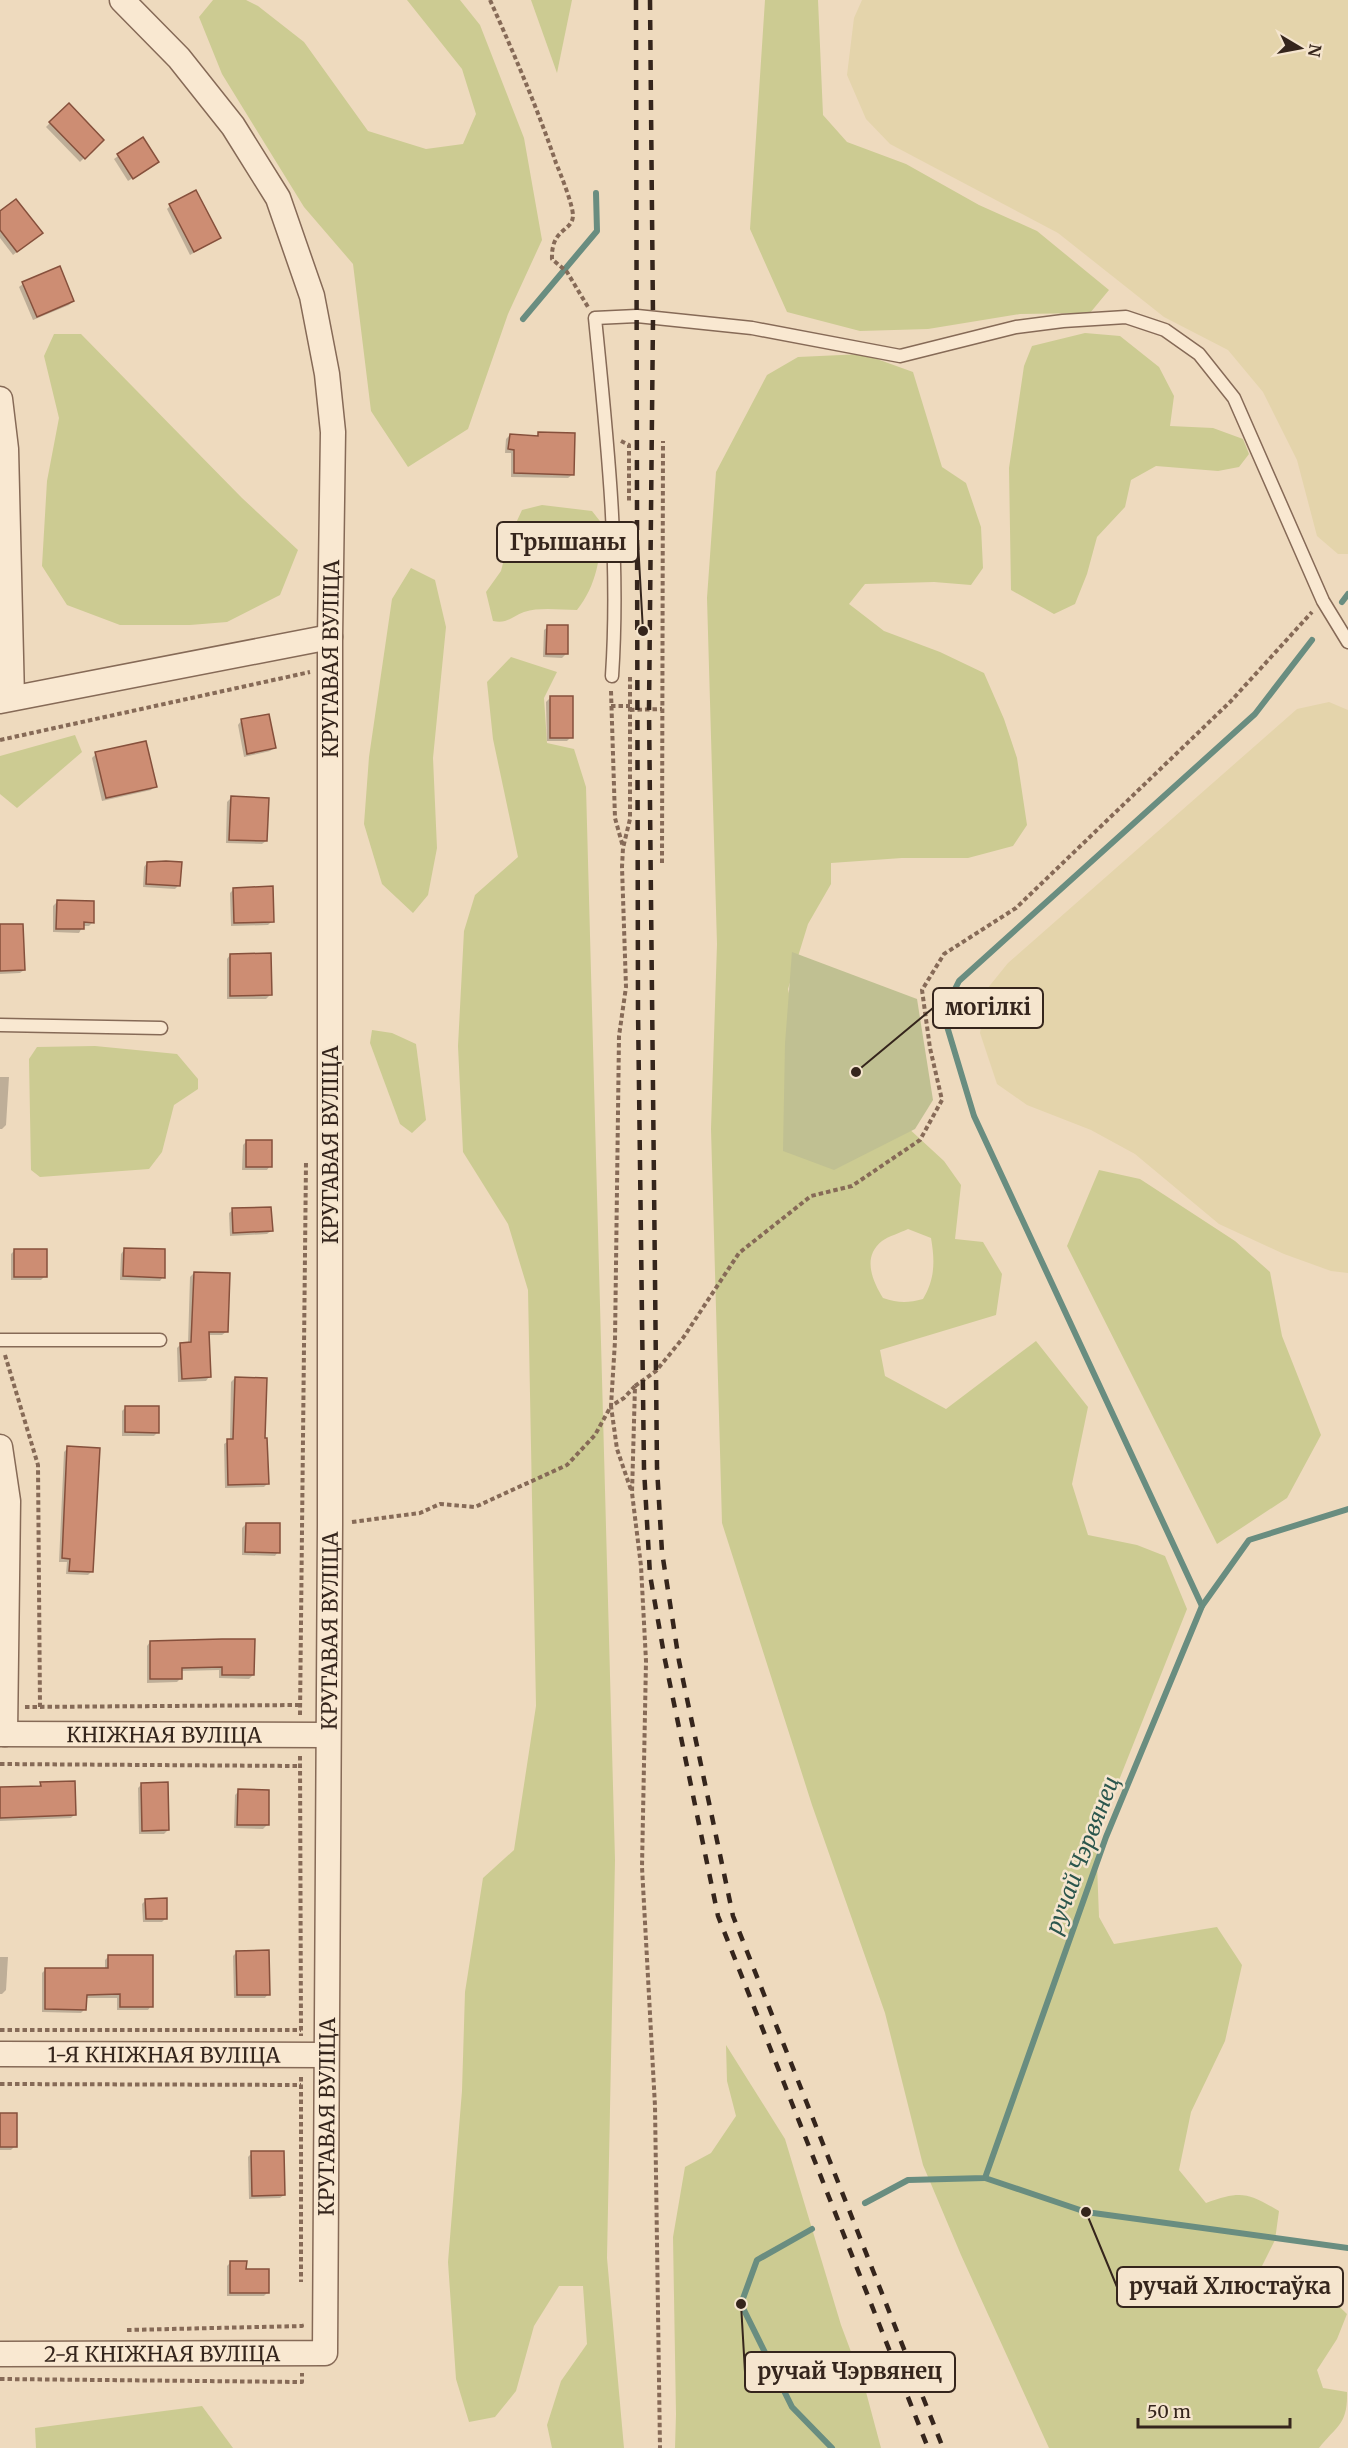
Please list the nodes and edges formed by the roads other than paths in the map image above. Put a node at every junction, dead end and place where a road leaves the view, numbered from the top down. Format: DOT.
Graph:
graph roads {
  1 [pos="122,0"];
  2 [pos="0,399"];
  3 [pos="330,638"];
  4 [pos="1348,642"];
  5 [pos="612,676"];
  6 [pos="6,700"];
  7 [pos="0,1025"];
  8 [pos="161,1028"];
  9 [pos="0,1340"];
  10 [pos="160,1340"];
  11 [pos="0,1448"];
  12 [pos="2,1734"];
  13 [pos="328,1735"];
  14 [pos="0,2054"];
  15 [pos="326,2055"];
  16 [pos="325,2353"];
  17 [pos="0,2354"];
  1 -- 3 [label="street, КРУГАВАЯ ВУЛІЦА"];
  2 -- 6 [label="street"];
  3 -- 6 [label="street"];
  3 -- 13 [label="street, КРУГАВАЯ ВУЛІЦА"];
  4 -- 5 [label="lane"];
  7 -- 8 [label="lane"];
  9 -- 10 [label="lane"];
  11 -- 12 [label="street"];
  12 -- 13 [label="street, КНІЖНАЯ ВУЛІЦА"];
  13 -- 15 [label="street, КРУГАВАЯ ВУЛІЦА"];
  14 -- 15 [label="street, 1-Я КНІЖНАЯ ВУЛІЦА"];
  15 -- 16 [label="street, КРУГАВАЯ ВУЛІЦА"];
  16 -- 17 [label="street, 2-Я КНІЖНАЯ ВУЛІЦА"];
}
